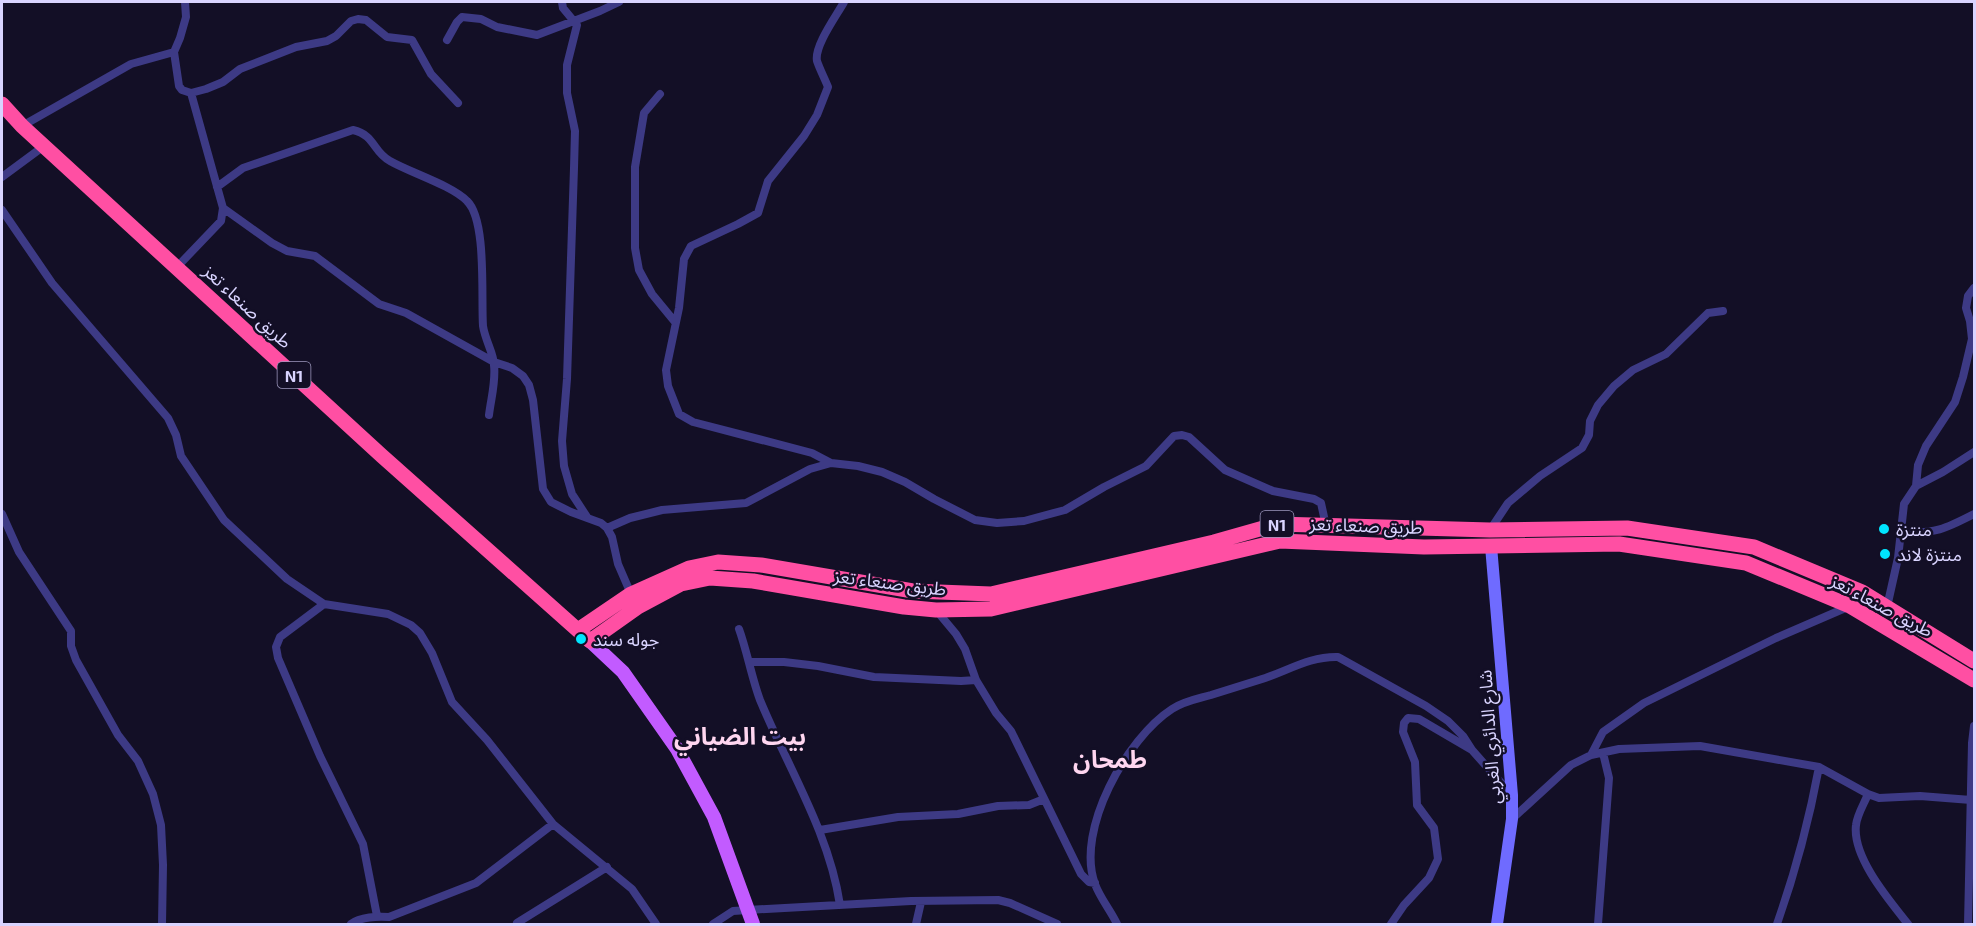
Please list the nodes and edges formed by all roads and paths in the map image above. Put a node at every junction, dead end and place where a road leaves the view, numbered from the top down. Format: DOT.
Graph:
graph roads {
  1 [pos="185,2"];
  2 [pos="561,2"];
  3 [pos="619,2"];
  4 [pos="844,2"];
  5 [pos="575,21"];
  6 [pos="447,40"];
  7 [pos="174,52"];
  8 [pos="191,93"];
  9 [pos="660,94"];
  10 [pos="459,103"];
  11 [pos="2,104"];
  12 [pos="22,126"];
  13 [pos="44,146"];
  14 [pos="2,177"];
  15 [pos="217,187"];
  16 [pos="223,208"];
  17 [pos="2,210"];
  18 [pos="177,267"];
  19 [pos="1974,288"];
  20 [pos="1724,310"];
  21 [pos="675,322"];
  22 [pos="494,362"];
  23 [pos="489,415"];
  24 [pos="1974,452"];
  25 [pos="831,463"];
  26 [pos="1916,486"];
  27 [pos="2,514"];
  28 [pos="1974,514"];
  29 [pos="587,517"];
  30 [pos="1326,526"];
  31 [pos="607,528"];
  32 [pos="1490,530"];
  33 [pos="1902,532"];
  34 [pos="1491,546"];
  35 [pos="1862,592"];
  36 [pos="938,593"];
  37 [pos="631,594"];
  38 [pos="324,604"];
  39 [pos="1850,606"];
  40 [pos="1887,607"];
  41 [pos="936,610"];
  42 [pos="739,629"];
  43 [pos="578,630"];
  44 [pos="590,641"];
  45 [pos="1974,661"];
  46 [pos="750,662"];
  47 [pos="976,680"];
  48 [pos="1974,680"];
  49 [pos="1974,726"];
  50 [pos="1472,750"];
  51 [pos="1603,753"];
  52 [pos="1591,755"];
  53 [pos="1819,767"];
  54 [pos="1868,794"];
  55 [pos="1512,795"];
  56 [pos="1044,799"];
  57 [pos="1971,800"];
  58 [pos="1512,819"];
  59 [pos="553,824"];
  60 [pos="820,830"];
  61 [pos="607,867"];
  62 [pos="1095,883"];
  63 [pos="921,902"];
  64 [pos="840,905"];
  65 [pos="748,910"];
  66 [pos="376,916"];
  67 [pos="1034,920"];
  68 [pos="516,923"];
  69 [pos="162,924"];
  70 [pos="351,924"];
  71 [pos="656,924"];
  72 [pos="713,924"];
  73 [pos="753,924"];
  74 [pos="916,924"];
  75 [pos="1057,924"];
  76 [pos="1117,924"];
  77 [pos="1391,924"];
  78 [pos="1497,924"];
  79 [pos="1598,924"];
  80 [pos="1777,924"];
  81 [pos="1908,924"];
  82 [pos="1968,924"];
  1 -- 7 [label="street"];
  2 -- 5 [label="street"];
  3 -- 5 [label="street"];
  4 -- 21 [label="street"];
  5 -- 6 [label="street"];
  5 -- 29 [label="street"];
  7 -- 8 [label="street"];
  7 -- 12 [label="street"];
  8 -- 10 [label="street"];
  8 -- 15 [label="street"];
  9 -- 21 [label="street"];
  11 -- 12 [label="highway, طريق صنعاء تعز / N1"];
  12 -- 13 [label="highway, طريق صنعاء تعز / N1"];
  13 -- 14 [label="street"];
  13 -- 18 [label="highway, طريق صنعاء تعز / N1"];
  15 -- 16 [label="street"];
  15 -- 22 [label="street"];
  16 -- 18 [label="street"];
  16 -- 22 [label="street"];
  17 -- 38 [label="street"];
  18 -- 43 [label="highway, طريق صنعاء تعز / N1"];
  19 -- 26 [label="street"];
  20 -- 32 [label="street"];
  21 -- 25 [label="street"];
  22 -- 23 [label="street"];
  22 -- 29 [label="street"];
  24 -- 26 [label="street"];
  25 -- 30 [label="street"];
  25 -- 31 [label="street"];
  26 -- 33 [label="street"];
  27 -- 69 [label="street"];
  28 -- 33 [label="street"];
  29 -- 31 [label="street"];
  30 -- 32 [label="highway, طريق صنعاء تعز / N1"];
  30 -- 36 [label="highway, طريق صنعاء تعز / N1"];
  31 -- 37 [label="street"];
  32 -- 34 [label="street"];
  32 -- 35 [label="highway, طريق صنعاء تعز / N1"];
  33 -- 40 [label="street"];
  34 -- 39 [label="highway, طريق صنعاء تعز / N1"];
  34 -- 41 [label="highway, طريق صنعاء تعز / N1"];
  34 -- 55 [label="street, شارع الدائري الغربي"];
  35 -- 39 [label="street"];
  35 -- 40 [label="highway, طريق صنعاء تعز / N1"];
  36 -- 37 [label="highway, طريق صنعاء تعز / N1"];
  36 -- 41 [label="highway"];
  37 -- 43 [label="highway, طريق صنعاء تعز / N1"];
  38 -- 59 [label="street"];
  38 -- 66 [label="street"];
  39 -- 48 [label="highway, طريق صنعاء تعز / N1"];
  39 -- 52 [label="street"];
  40 -- 45 [label="highway, طريق صنعاء تعز / N1"];
  41 -- 44 [label="highway, طريق صنعاء تعز / N1"];
  41 -- 47 [label="street"];
  42 -- 46 [label="street"];
  43 -- 44 [label="highway, طريق صنعاء تعز / N1"];
  44 -- 65 [label="main road"];
  46 -- 47 [label="street"];
  46 -- 60 [label="street"];
  47 -- 56 [label="street"];
  49 -- 57 [label="street"];
  50 -- 55 [label="street"];
  50 -- 62 [label="street"];
  50 -- 77 [label="street"];
  51 -- 52 [label="street"];
  51 -- 53 [label="street"];
  51 -- 79 [label="street"];
  52 -- 58 [label="street"];
  53 -- 54 [label="street"];
  53 -- 80 [label="street"];
  54 -- 57 [label="street"];
  54 -- 81 [label="street"];
  55 -- 58 [label="street, شارع الدائري الغربي"];
  56 -- 60 [label="street"];
  56 -- 62 [label="street"];
  57 -- 82 [label="street"];
  58 -- 78 [label="street, شارع الدائري الغربي"];
  59 -- 61 [label="street"];
  59 -- 66 [label="street"];
  60 -- 64 [label="street"];
  61 -- 68 [label="street"];
  61 -- 71 [label="street"];
  62 -- 76 [label="street"];
  63 -- 64 [label="street"];
  63 -- 67 [label="street"];
  63 -- 74 [label="street"];
  64 -- 65 [label="street"];
  65 -- 72 [label="street"];
  65 -- 73 [label="main road"];
  66 -- 70 [label="street"];
  67 -- 75 [label="street"];
}
